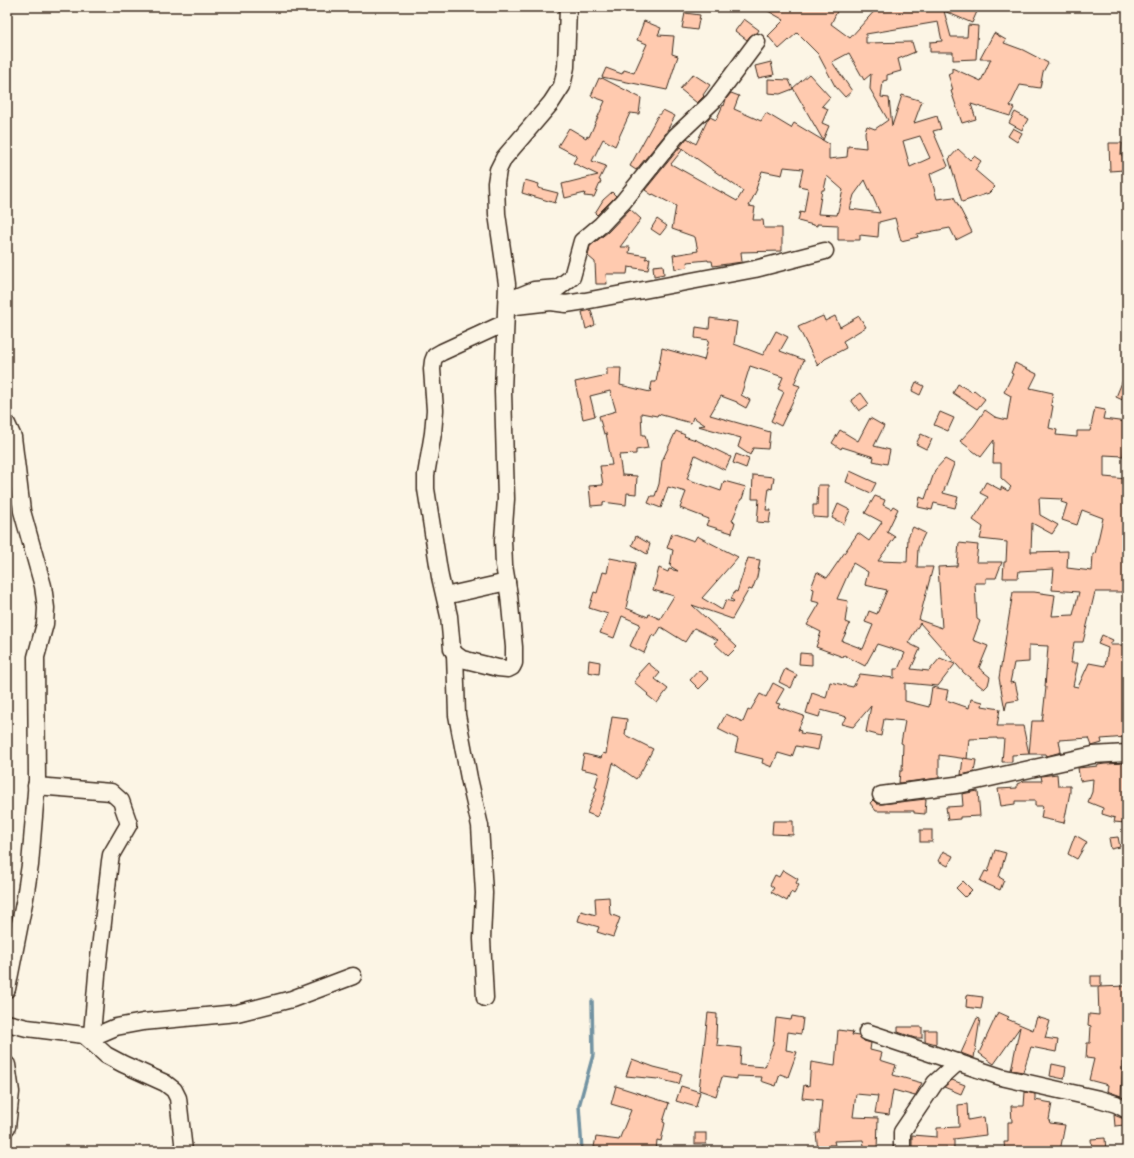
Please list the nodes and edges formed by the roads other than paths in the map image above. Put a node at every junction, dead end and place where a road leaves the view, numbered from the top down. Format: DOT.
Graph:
graph roads {
  1 [pos="568,7"];
  2 [pos="758,42"];
  3 [pos="825,251"];
  4 [pos="506,310"];
  5 [pos="7,424"];
  6 [pos="507,582"];
  7 [pos="445,596"];
  8 [pos="455,654"];
  9 [pos="1127,753"];
  10 [pos="36,786"];
  11 [pos="881,795"];
  12 [pos="353,976"];
  13 [pos="7,989"];
  14 [pos="485,998"];
  15 [pos="7,1023"];
  16 [pos="867,1032"];
  17 [pos="88,1035"];
  18 [pos="958,1062"];
  19 [pos="7,1065"];
  20 [pos="1127,1110"];
  21 [pos="7,1127"];
  22 [pos="184,1151"];
  23 [pos="902,1151"];
  1 -- 4 [label="street"];
  2 -- 4 [label="street"];
  3 -- 4 [label="street"];
  4 -- 6 [label="street"];
  4 -- 7 [label="street"];
  5 -- 10 [label="street"];
  6 -- 7 [label="street"];
  6 -- 8 [label="street"];
  7 -- 8 [label="street"];
  8 -- 14 [label="street"];
  9 -- 11 [label="street"];
  10 -- 13 [label="street"];
  10 -- 17 [label="street"];
  12 -- 17 [label="street"];
  15 -- 17 [label="street"];
  16 -- 18 [label="street"];
  17 -- 22 [label="street"];
  18 -- 20 [label="street"];
  18 -- 23 [label="street"];
  19 -- 21 [label="street"];
}
